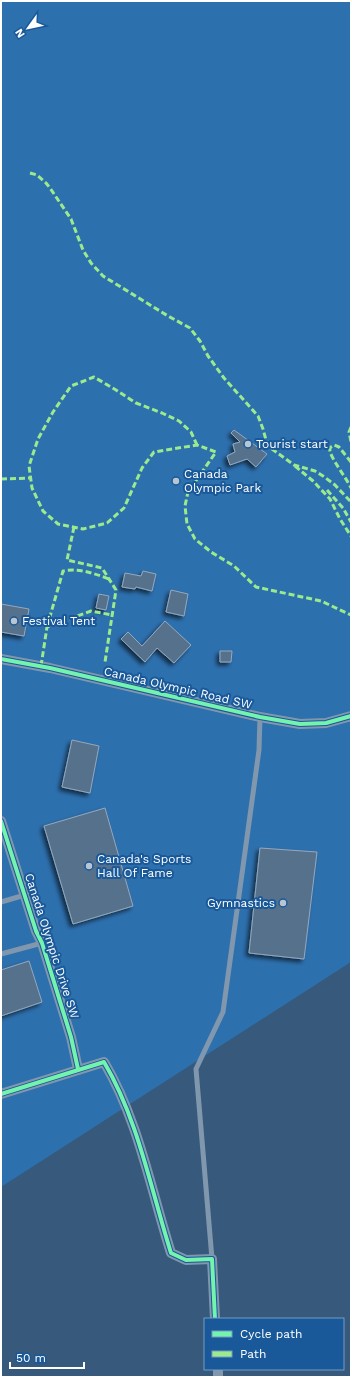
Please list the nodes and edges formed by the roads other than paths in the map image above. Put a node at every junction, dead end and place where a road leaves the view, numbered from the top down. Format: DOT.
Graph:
graph roads {
  1 [pos="1,660"];
  2 [pos="351,716"];
  3 [pos="260,717"];
  4 [pos="1,821"];
  5 [pos="25,895"];
  6 [pos="1,902"];
  7 [pos="42,943"];
  8 [pos="1,954"];
  9 [pos="78,1069"];
  10 [pos="1,1094"];
  11 [pos="212,1259"];
  12 [pos="215,1318"];
  1 -- 3 [label="street, Canada Olympic Road SW"];
  2 -- 3 [label="street, Canada Olympic Road SW"];
  3 -- 11 [label="lane"];
  4 -- 5 [label="street, Canada Olympic Drive SW"];
  5 -- 6 [label="lane"];
  5 -- 7 [label="street, Canada Olympic Drive SW"];
  7 -- 8 [label="lane"];
  7 -- 9 [label="street, Canada Olympic Drive SW"];
  9 -- 10 [label="street"];
  9 -- 11 [label="street"];
  11 -- 12 [label="street"];
}
